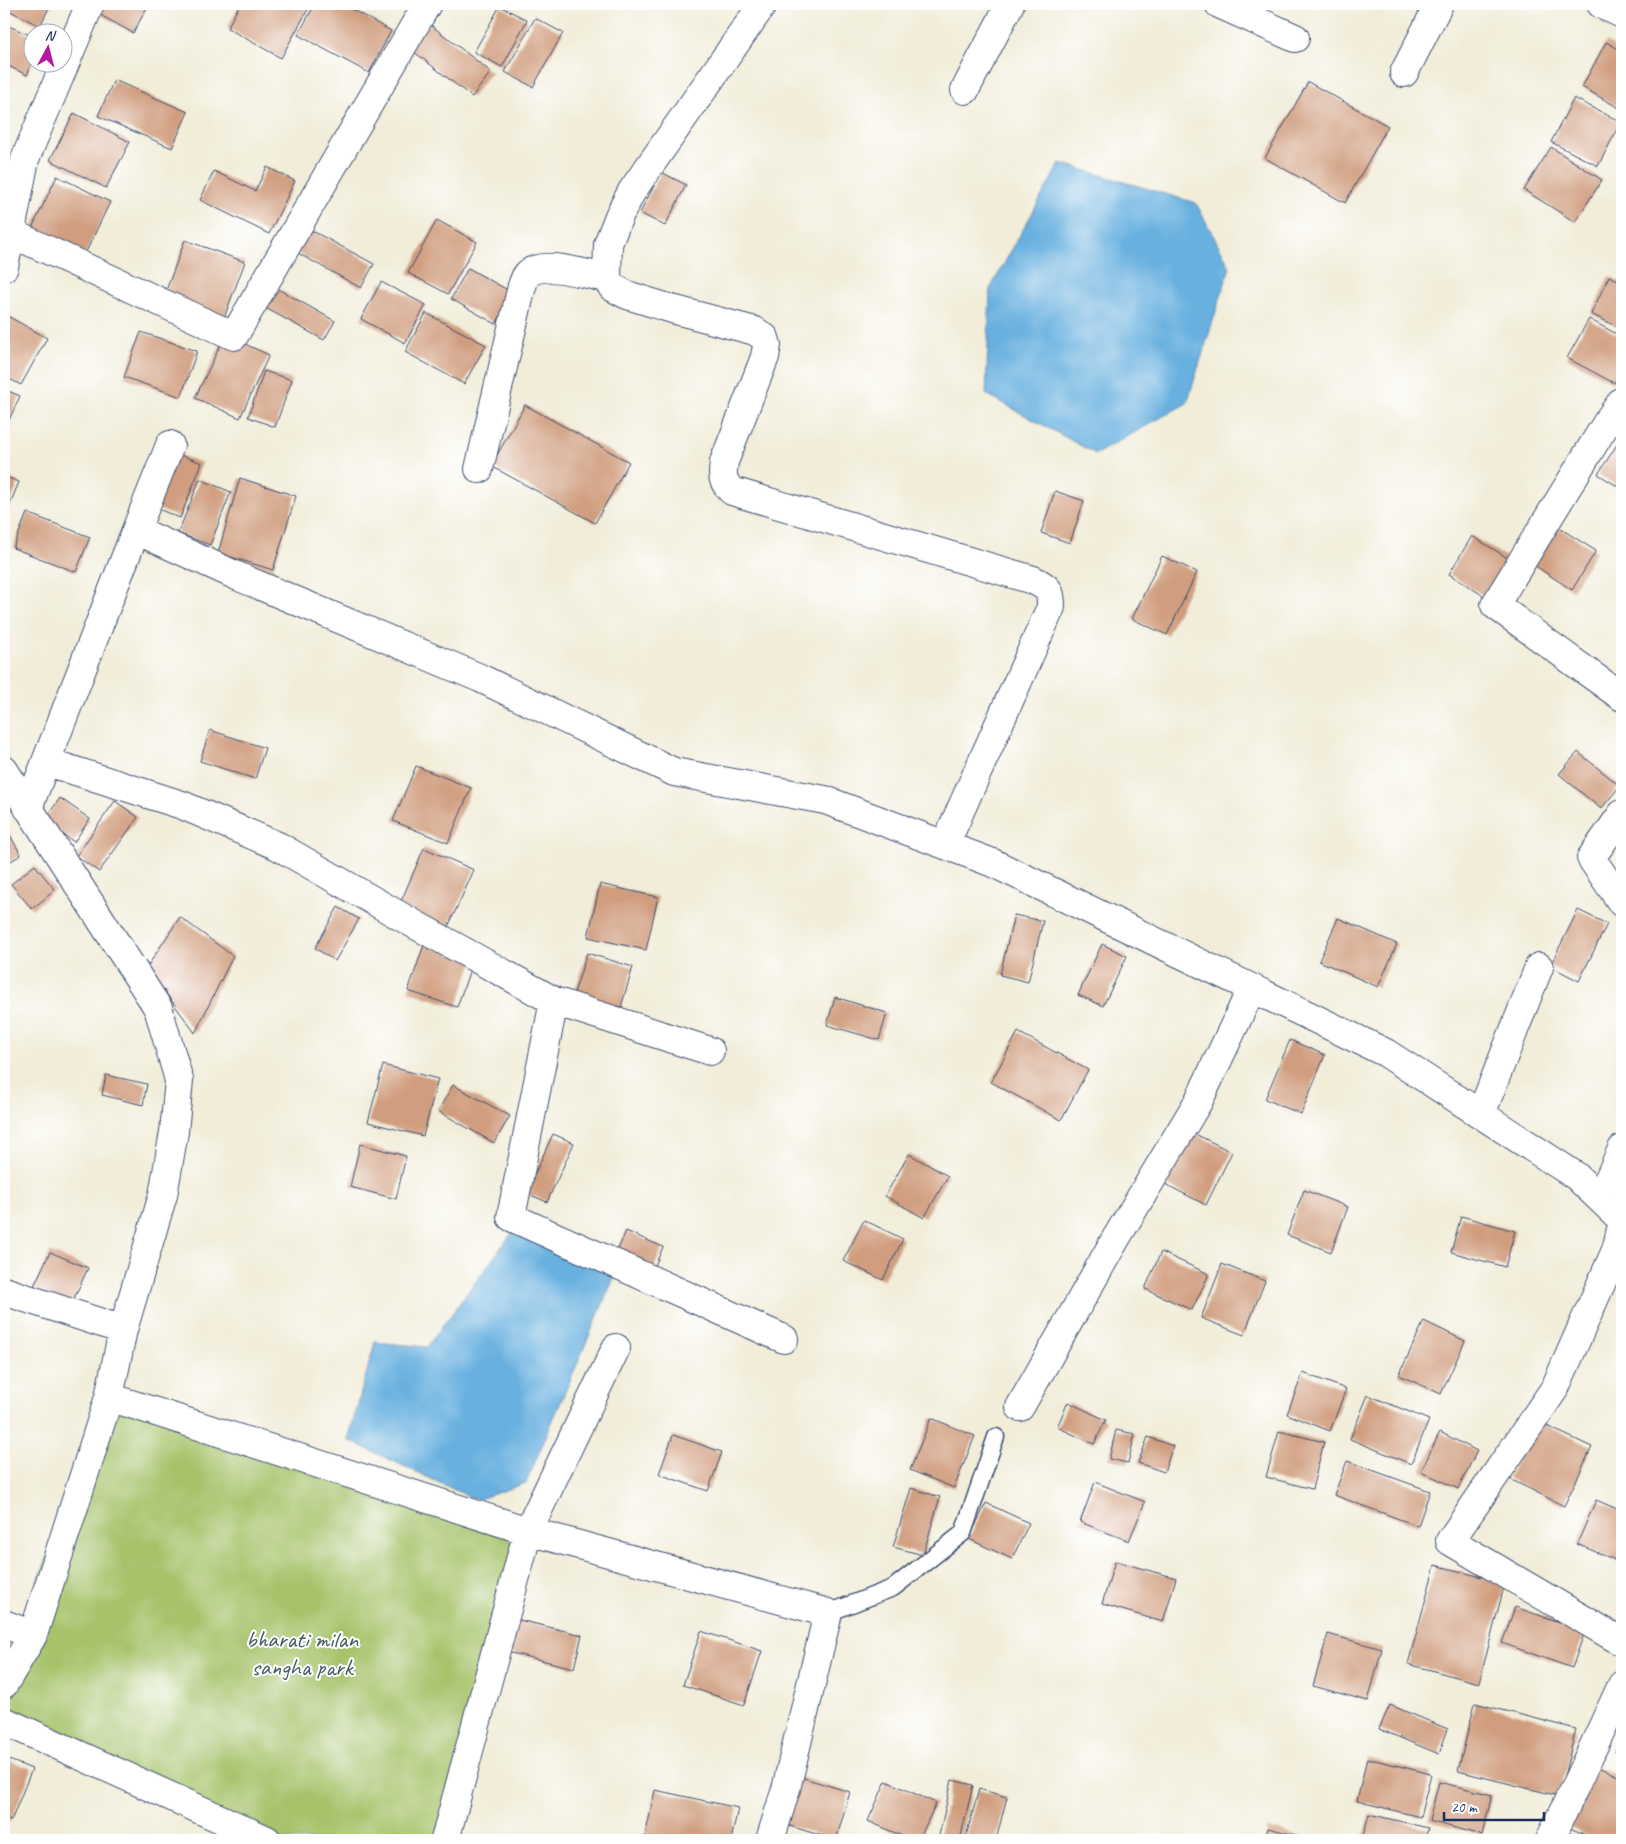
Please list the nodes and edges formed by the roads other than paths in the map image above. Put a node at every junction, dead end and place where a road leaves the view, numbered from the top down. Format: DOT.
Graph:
graph roads {
  1 [pos="90,4"];
  2 [pos="427,4"];
  3 [pos="764,4"];
  4 [pos="1010,4"];
  5 [pos="1219,4"];
  6 [pos="1439,4"];
  7 [pos="1601,4"];
  8 [pos="1622,14"];
  9 [pos="1296,38"];
  10 [pos="1404,74"];
  11 [pos="965,90"];
  12 [pos="11,233"];
  13 [pos="4,267"];
  14 [pos="607,278"];
  15 [pos="1622,401"];
  16 [pos="170,445"];
  17 [pos="479,469"];
  18 [pos="136,530"];
  19 [pos="1622,697"];
  20 [pos="46,762"];
  21 [pos="13,788"];
  22 [pos="1622,814"];
  23 [pos="946,845"];
  24 [pos="1622,903"];
  25 [pos="1539,967"];
  26 [pos="1252,988"];
  27 [pos="554,1001"];
  28 [pos="710,1051"];
  29 [pos="1481,1114"];
  30 [pos="1622,1149"];
  31 [pos="1600,1199"];
  32 [pos="1622,1220"];
  33 [pos="1622,1224"];
  34 [pos="4,1291"];
  35 [pos="123,1330"];
  36 [pos="784,1339"];
  37 [pos="616,1348"];
  38 [pos="109,1397"];
  39 [pos="1020,1407"];
  40 [pos="996,1437"];
  41 [pos="528,1531"];
  42 [pos="828,1613"];
  43 [pos="4,1624"];
  44 [pos="33,1635"];
  45 [pos="1622,1642"];
  46 [pos="4,1684"];
  47 [pos="1622,1685"];
  48 [pos="4,1721"];
  49 [pos="267,1840"];
  50 [pos="445,1840"];
  51 [pos="770,1840"];
  52 [pos="1550,1840"];
  1 -- 12 [label="street"];
  2 -- 12 [label="street"];
  3 -- 14 [label="street"];
  4 -- 11 [label="street"];
  5 -- 9 [label="street"];
  6 -- 10 [label="street"];
  7 -- 8 [label="street"];
  12 -- 13 [label="street"];
  14 -- 17 [label="street"];
  14 -- 23 [label="street"];
  15 -- 19 [label="street"];
  16 -- 18 [label="street"];
  18 -- 20 [label="street"];
  18 -- 23 [label="street"];
  20 -- 21 [label="street"];
  20 -- 27 [label="street"];
  21 -- 35 [label="street"];
  22 -- 24 [label="street"];
  23 -- 26 [label="street"];
  25 -- 29 [label="street"];
  26 -- 29 [label="street"];
  26 -- 39 [label="street"];
  27 -- 28 [label="street"];
  27 -- 36 [label="street"];
  29 -- 31 [label="street"];
  30 -- 31 [label="street"];
  31 -- 32 [label="street"];
  33 -- 45 [label="street"];
  34 -- 35 [label="street"];
  35 -- 38 [label="street"];
  37 -- 41 [label="street"];
  38 -- 41 [label="street"];
  38 -- 44 [label="street"];
  40 -- 42 [label="lane"];
  41 -- 42 [label="street"];
  41 -- 50 [label="street"];
  42 -- 51 [label="street"];
  43 -- 44 [label="street"];
  44 -- 46 [label="street"];
  47 -- 52 [label="street"];
  48 -- 49 [label="street"];
}
